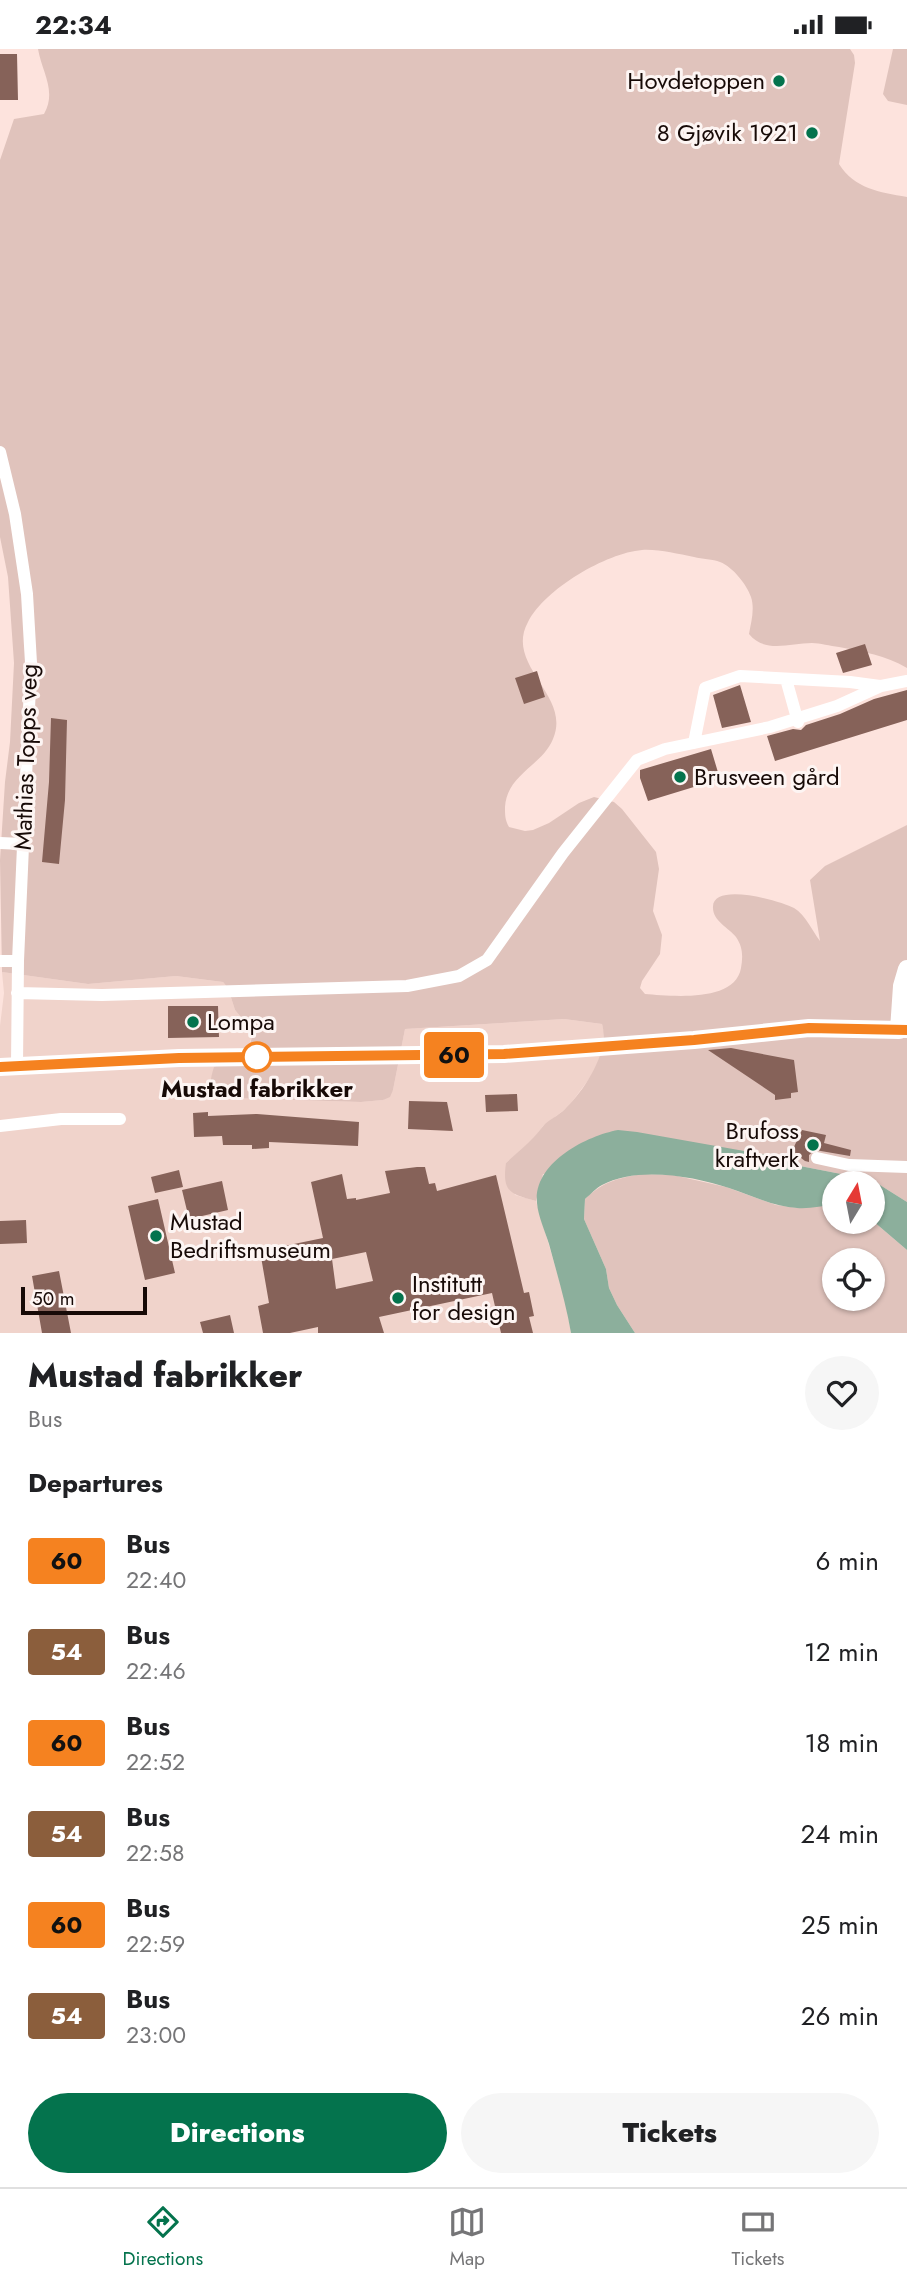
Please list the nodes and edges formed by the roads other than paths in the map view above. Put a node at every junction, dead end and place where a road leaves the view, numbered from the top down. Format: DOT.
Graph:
graph roads {
  1 [pos="1,459"];
  2 [pos="786,679"];
  3 [pos="907,681"];
  4 [pos="881,686"];
  5 [pos="798,722"];
  6 [pos="694,743"];
  7 [pos="0,843"];
  8 [pos="23,844"];
  9 [pos="0,961"];
  10 [pos="18,961"];
  11 [pos="907,969"];
  12 [pos="18,993"];
  13 [pos="903,1030"];
  14 [pos="9,1066"];
  15 [pos="120,1119"];
  16 [pos="0,1126"];
  17 [pos="817,1158"];
  18 [pos="907,1167"];
  1 -- 8 [label="street, Mathias Topps veg"];
  2 -- 4 [label="street"];
  2 -- 5 [label="street"];
  2 -- 6 [label="street"];
  3 -- 4 [label="street"];
  4 -- 6 [label="street"];
  6 -- 12 [label="street"];
  7 -- 8 [label="street"];
  8 -- 10 [label="street, Mathias Topps veg"];
  9 -- 10 [label="street"];
  10 -- 12 [label="street, Mathias Topps veg"];
  11 -- 13 [label="main road"];
  12 -- 14 [label="street, Mathias Topps veg"];
  13 -- 14 [label="main road"];
  15 -- 16 [label="street"];
  17 -- 18 [label="street"];
}
